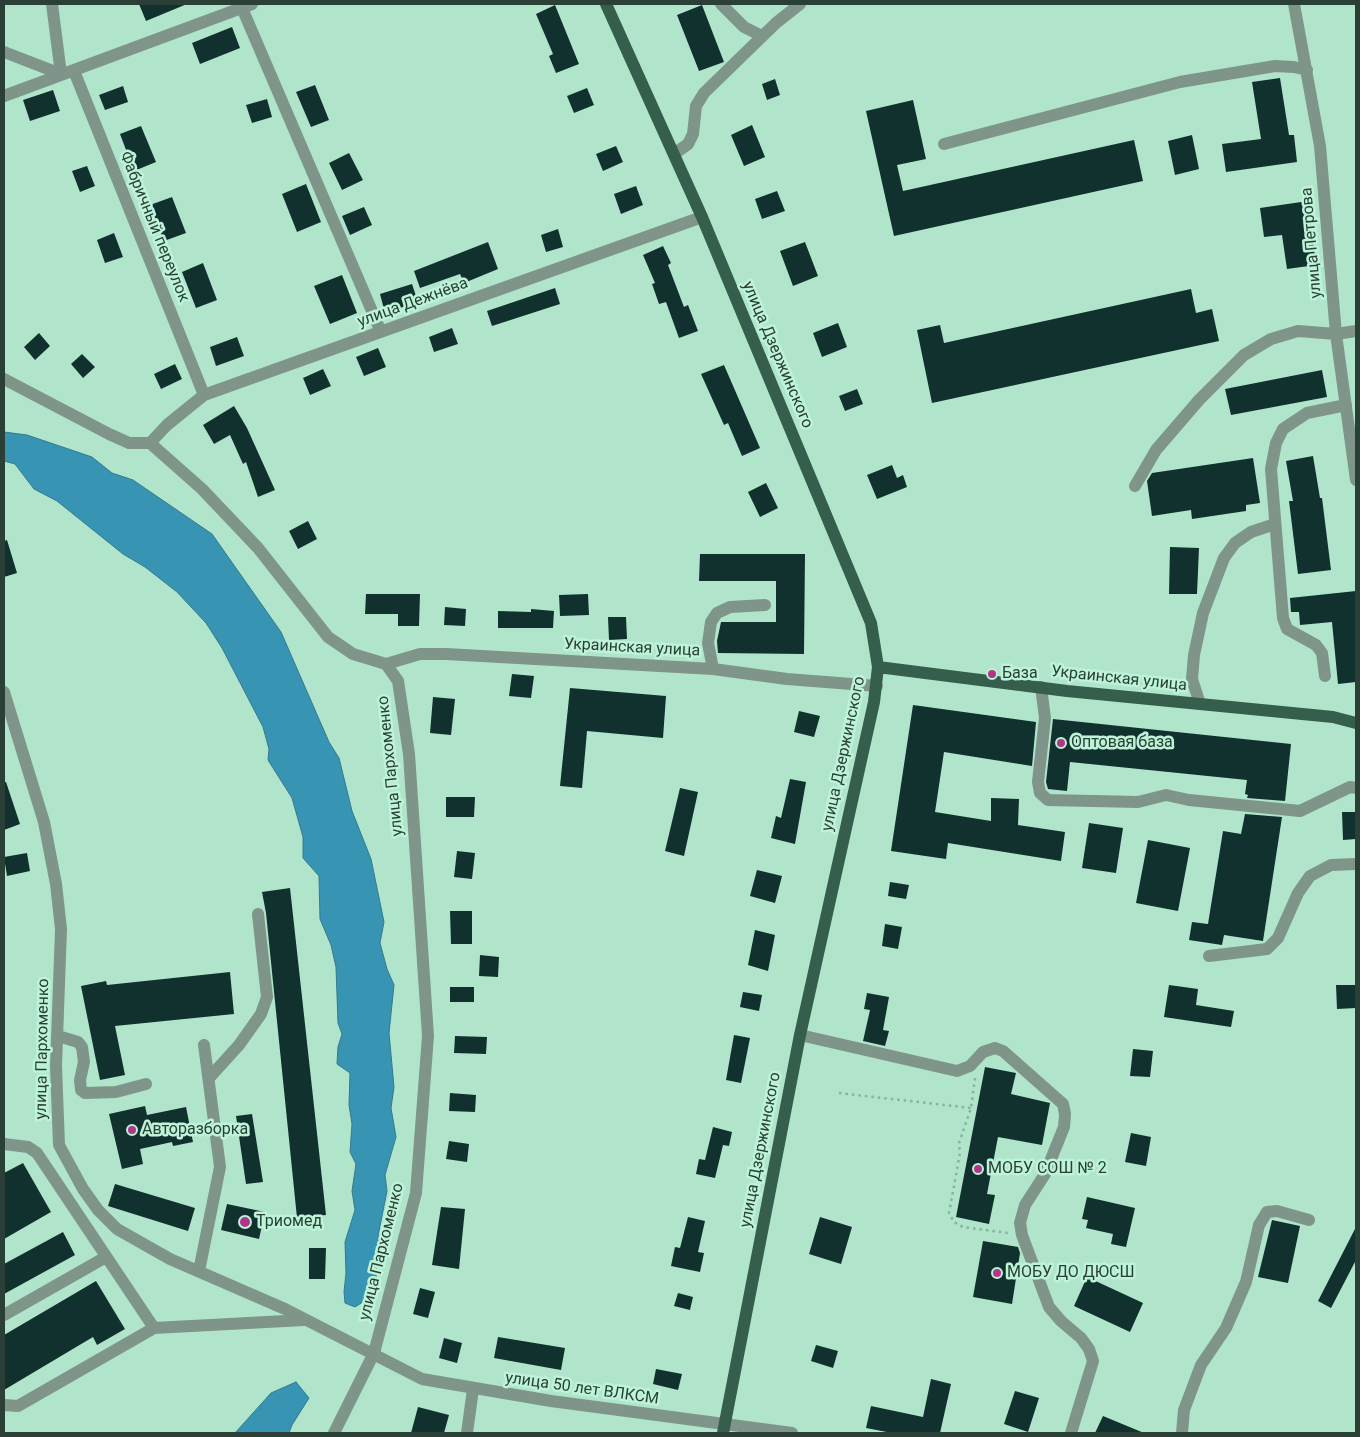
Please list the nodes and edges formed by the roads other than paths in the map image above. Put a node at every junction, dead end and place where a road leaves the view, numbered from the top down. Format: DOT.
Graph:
graph roads {
  1 [pos="52,4"];
  2 [pos="606,4"];
  3 [pos="721,4"];
  4 [pos="800,4"];
  5 [pos="1294,4"];
  6 [pos="247,6"];
  7 [pos="762,36"];
  8 [pos="4,52"];
  9 [pos="1307,70"];
  10 [pos="74,71"];
  11 [pos="60,74"];
  12 [pos="4,96"];
  13 [pos="944,144"];
  14 [pos="674,154"];
  15 [pos="702,217"];
  16 [pos="1356,331"];
  17 [pos="381,332"];
  18 [pos="1336,334"];
  19 [pos="4,379"];
  20 [pos="204,395"];
  21 [pos="1346,404"];
  22 [pos="150,443"];
  23 [pos="1356,480"];
  24 [pos="1135,486"];
  25 [pos="1275,524"];
  26 [pos="766,605"];
  27 [pos="386,664"];
  28 [pos="878,667"];
  29 [pos="713,669"];
  30 [pos="1325,676"];
  31 [pos="877,686"];
  32 [pos="1040,687"];
  33 [pos="4,692"];
  34 [pos="1200,704"];
  35 [pos="1356,722"];
  36 [pos="1356,788"];
  37 [pos="1356,864"];
  38 [pos="258,914"];
  39 [pos="1209,956"];
  40 [pos="58,1036"];
  41 [pos="800,1036"];
  42 [pos="204,1045"];
  43 [pos="210,1078"];
  44 [pos="146,1084"];
  45 [pos="4,1144"];
  46 [pos="1309,1220"];
  47 [pos="106,1257"];
  48 [pos="199,1272"];
  49 [pos="4,1315"];
  50 [pos="306,1320"];
  51 [pos="154,1328"];
  52 [pos="374,1353"];
  53 [pos="473,1389"];
  54 [pos="4,1405"];
  55 [pos="724,1429"];
  56 [pos="334,1433"];
  57 [pos="467,1433"];
  58 [pos="792,1433"];
  59 [pos="1071,1433"];
  60 [pos="1182,1433"];
  1 -- 11 [label="street"];
  2 -- 14 [label="main road, улица Дзержинского"];
  3 -- 7 [label="street"];
  4 -- 7 [label="street"];
  5 -- 9 [label="street, улица Петрова"];
  6 -- 10 [label="street"];
  6 -- 17 [label="street"];
  7 -- 14 [label="street"];
  8 -- 11 [label="street"];
  9 -- 13 [label="street"];
  9 -- 18 [label="street, улица Петрова"];
  10 -- 11 [label="street"];
  10 -- 20 [label="street, Фабричный переулок"];
  11 -- 12 [label="street"];
  14 -- 15 [label="main road, улица Дзержинского"];
  15 -- 17 [label="street, улица Дежнёва"];
  15 -- 28 [label="main road, улица Дзержинского"];
  16 -- 18 [label="street"];
  17 -- 20 [label="street, улица Дежнёва"];
  18 -- 21 [label="street, улица Петрова"];
  18 -- 24 [label="street"];
  19 -- 22 [label="street"];
  20 -- 22 [label="street, улица Дежнёва"];
  21 -- 23 [label="street, улица Петрова"];
  21 -- 25 [label="street"];
  22 -- 27 [label="street"];
  25 -- 30 [label="street"];
  25 -- 34 [label="street"];
  26 -- 29 [label="street"];
  27 -- 29 [label="street, Украинская улица"];
  27 -- 52 [label="street, улица Пархоменко"];
  28 -- 31 [label="main road, улица Дзержинского"];
  28 -- 32 [label="main road, Украинская улица"];
  29 -- 31 [label="street, Украинская улица"];
  31 -- 41 [label="main road, улица Дзержинского"];
  32 -- 34 [label="main road, Украинская улица"];
  32 -- 36 [label="street"];
  33 -- 40 [label="street, улица Пархоменко"];
  34 -- 35 [label="main road, Украинская улица"];
  37 -- 39 [label="street"];
  38 -- 43 [label="street"];
  40 -- 44 [label="street"];
  40 -- 48 [label="street, улица Пархоменко"];
  41 -- 55 [label="main road, улица Дзержинского"];
  41 -- 59 [label="street"];
  42 -- 43 [label="street"];
  43 -- 48 [label="street"];
  45 -- 47 [label="street"];
  46 -- 60 [label="street"];
  47 -- 49 [label="street"];
  47 -- 51 [label="street"];
  48 -- 50 [label="street, улица Пархоменко"];
  50 -- 51 [label="street"];
  50 -- 52 [label="street, улица Пархоменко"];
  51 -- 54 [label="street"];
  52 -- 53 [label="street, улица 50 лет ВЛКСМ"];
  52 -- 56 [label="street, улица Пархоменко"];
  53 -- 55 [label="street, улица 50 лет ВЛКСМ"];
  53 -- 57 [label="street"];
  55 -- 58 [label="street, улица 50 лет ВЛКСМ"];
}
